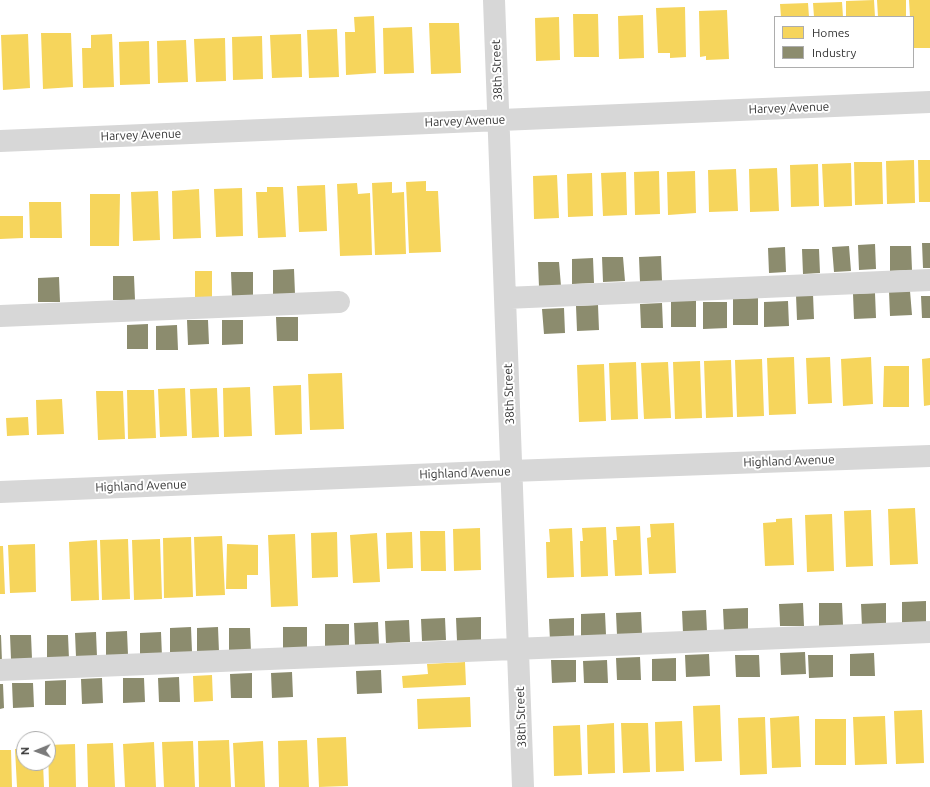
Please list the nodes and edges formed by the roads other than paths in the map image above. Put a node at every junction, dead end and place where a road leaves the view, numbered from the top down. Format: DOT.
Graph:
graph roads {
  1 [pos="494,0"];
  2 [pos="930,102"];
  3 [pos="498,120"];
  4 [pos="0,141"];
  5 [pos="930,280"];
  6 [pos="505,298"];
  7 [pos="339,302"];
  8 [pos="0,316"];
  9 [pos="930,456"];
  10 [pos="511,471"];
  11 [pos="0,492"];
  12 [pos="930,632"];
  13 [pos="519,649"];
  14 [pos="0,670"];
  15 [pos="524,787"];
  1 -- 3 [label="street, 38th Street"];
  2 -- 3 [label="street, Harvey Avenue"];
  3 -- 4 [label="street, Harvey Avenue"];
  3 -- 6 [label="street, 38th Street"];
  5 -- 6 [label="street"];
  6 -- 10 [label="street, 38th Street"];
  7 -- 8 [label="street"];
  9 -- 10 [label="street, Highland Avenue"];
  10 -- 11 [label="street, Highland Avenue"];
  10 -- 13 [label="street, 38th Street"];
  12 -- 13 [label="street"];
  13 -- 14 [label="street"];
  13 -- 15 [label="street, 38th Street"];
}
